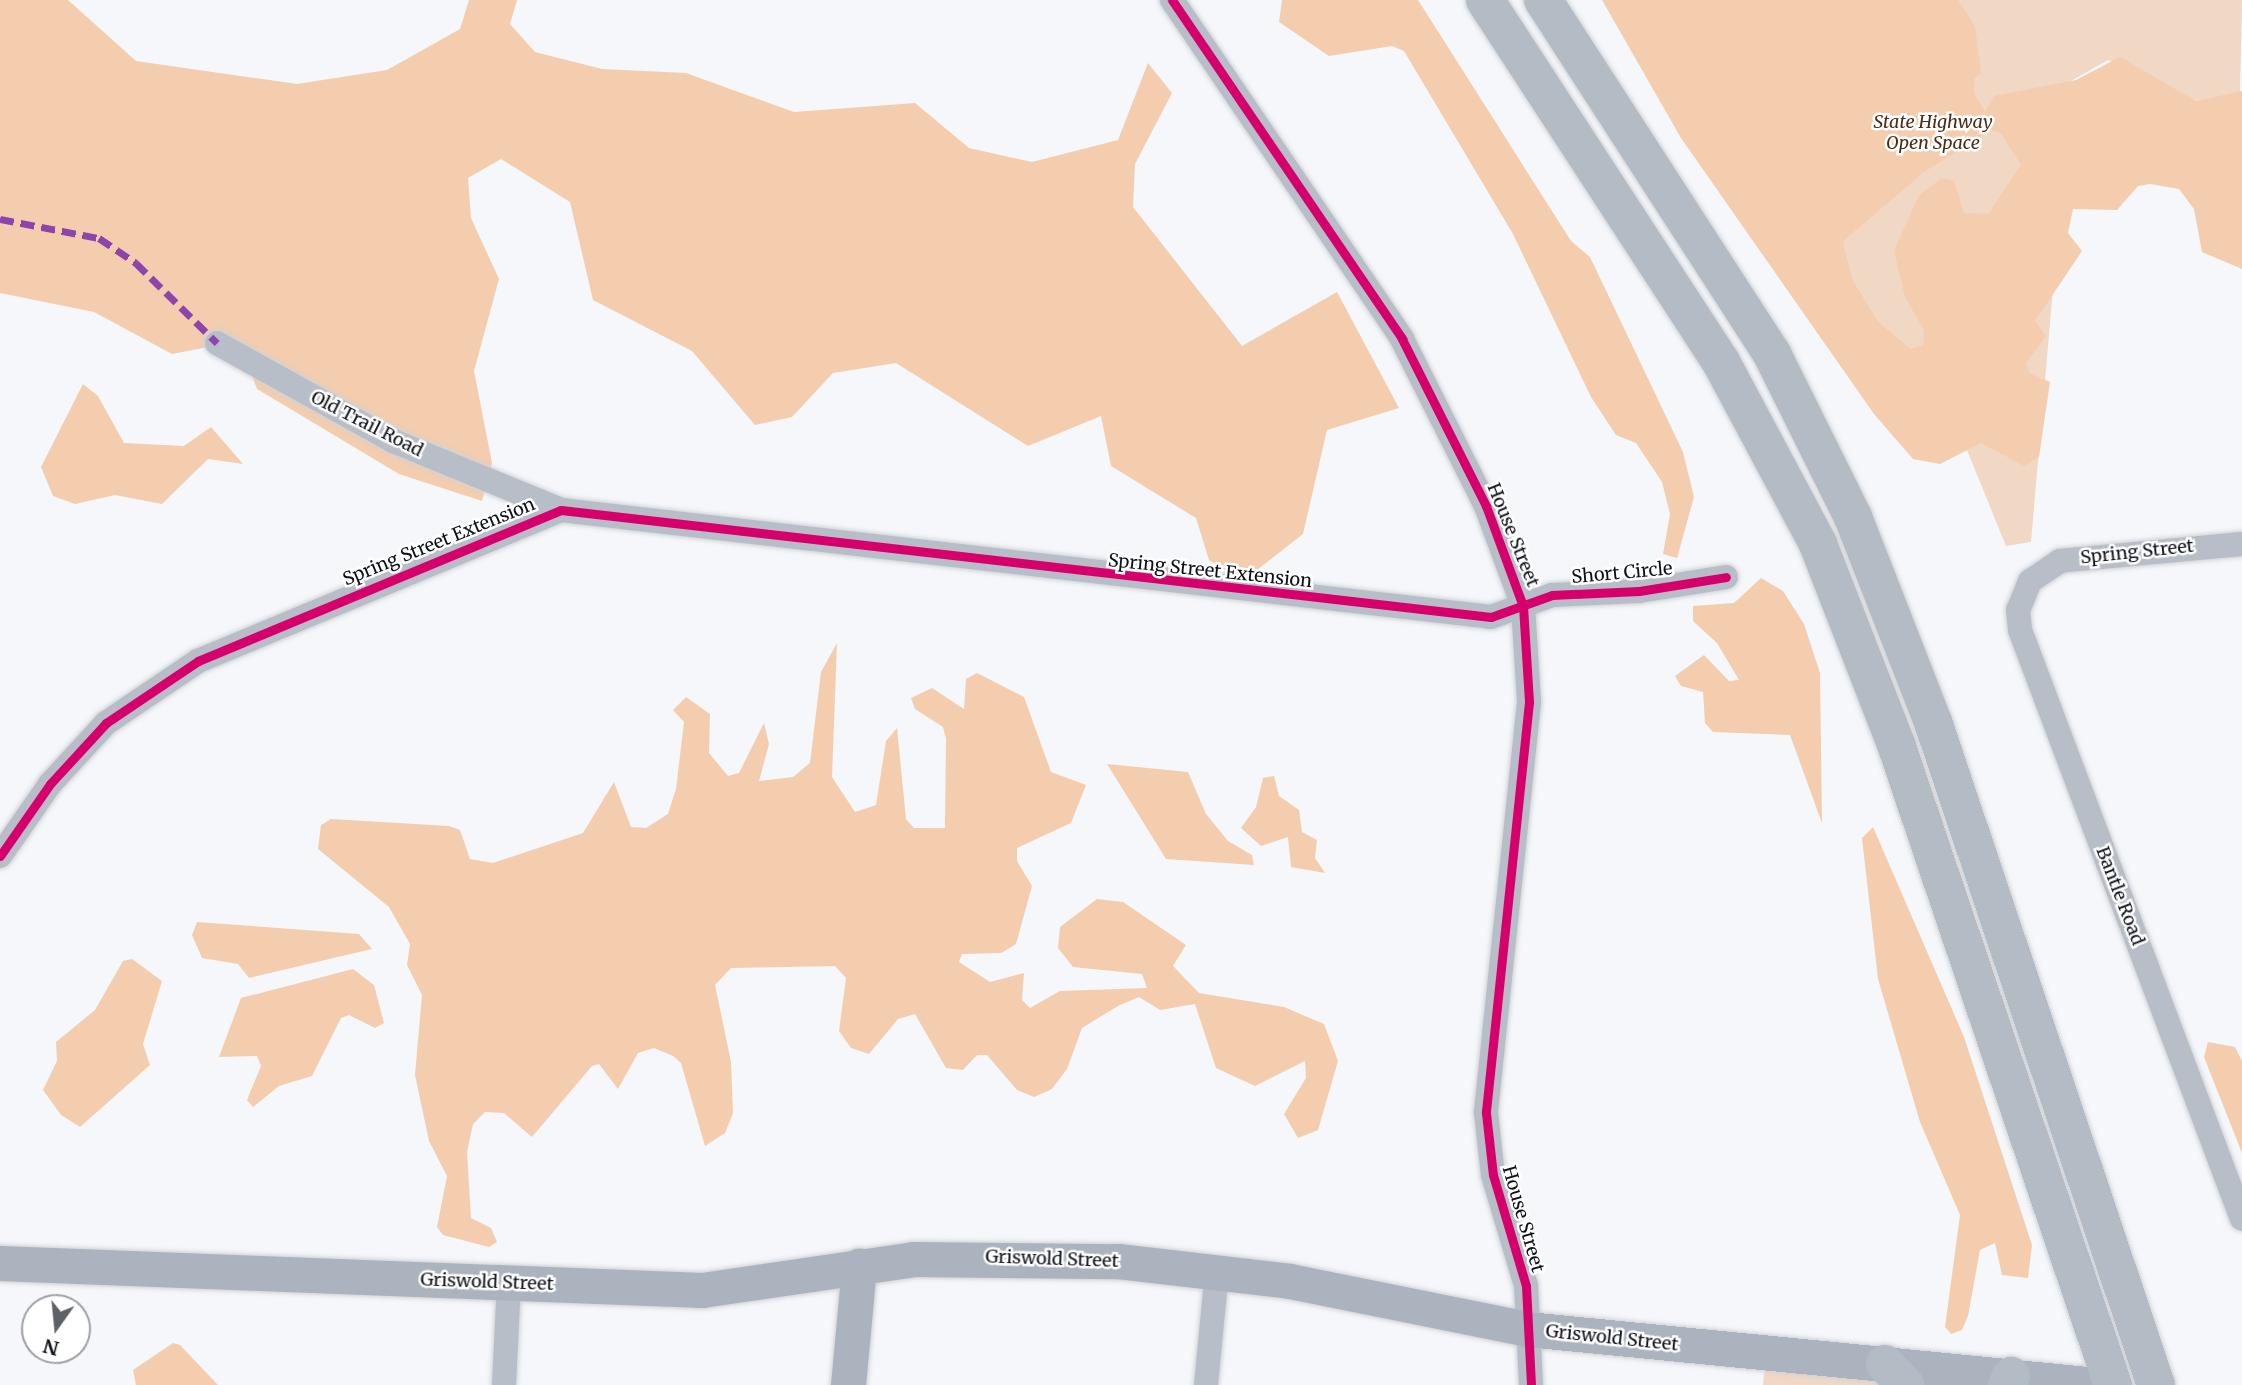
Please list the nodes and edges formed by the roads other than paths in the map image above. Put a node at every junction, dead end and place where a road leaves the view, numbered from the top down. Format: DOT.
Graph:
graph roads {
  1 [pos="1172,0"];
  2 [pos="1485,0"];
  3 [pos="1543,0"];
  4 [pos="217,342"];
  5 [pos="561,510"];
  6 [pos="2242,544"];
  7 [pos="2036,575"];
  8 [pos="1726,577"];
  9 [pos="1523,606"];
  10 [pos="0,856"];
  11 [pos="2242,1219"];
  12 [pos="0,1263"];
  13 [pos="859,1266"];
  14 [pos="1217,1270"];
  15 [pos="509,1283"];
  16 [pos="1530,1330"];
  17 [pos="1895,1375"];
  18 [pos="2154,1378"];
  19 [pos="2106,1379"];
  20 [pos="2009,1381"];
  21 [pos="504,1385"];
  22 [pos="848,1385"];
  23 [pos="1206,1385"];
  24 [pos="1531,1385"];
  1 -- 9 [label="street, House Street"];
  2 -- 19 [label="highway"];
  3 -- 18 [label="highway"];
  4 -- 5 [label="street, Old Trail Road"];
  5 -- 9 [label="street, Spring Street Extension"];
  5 -- 10 [label="street, Spring Street Extension"];
  6 -- 7 [label="street, Spring Street"];
  7 -- 11 [label="street, Bantle Road"];
  8 -- 9 [label="street, Short Circle"];
  9 -- 16 [label="street, House Street"];
  12 -- 15 [label="main road, Griswold Street"];
  13 -- 14 [label="main road, Griswold Street"];
  13 -- 15 [label="main road, Griswold Street"];
  13 -- 22 [label="main road"];
  14 -- 16 [label="main road, Griswold Street"];
  14 -- 23 [label="street"];
  15 -- 21 [label="street"];
  16 -- 17 [label="main road, Griswold Street"];
  16 -- 24 [label="street, House Street"];
  17 -- 20 [label="main road, Griswold Street"];
  19 -- 20 [label="main road, Griswold Street"];
}
